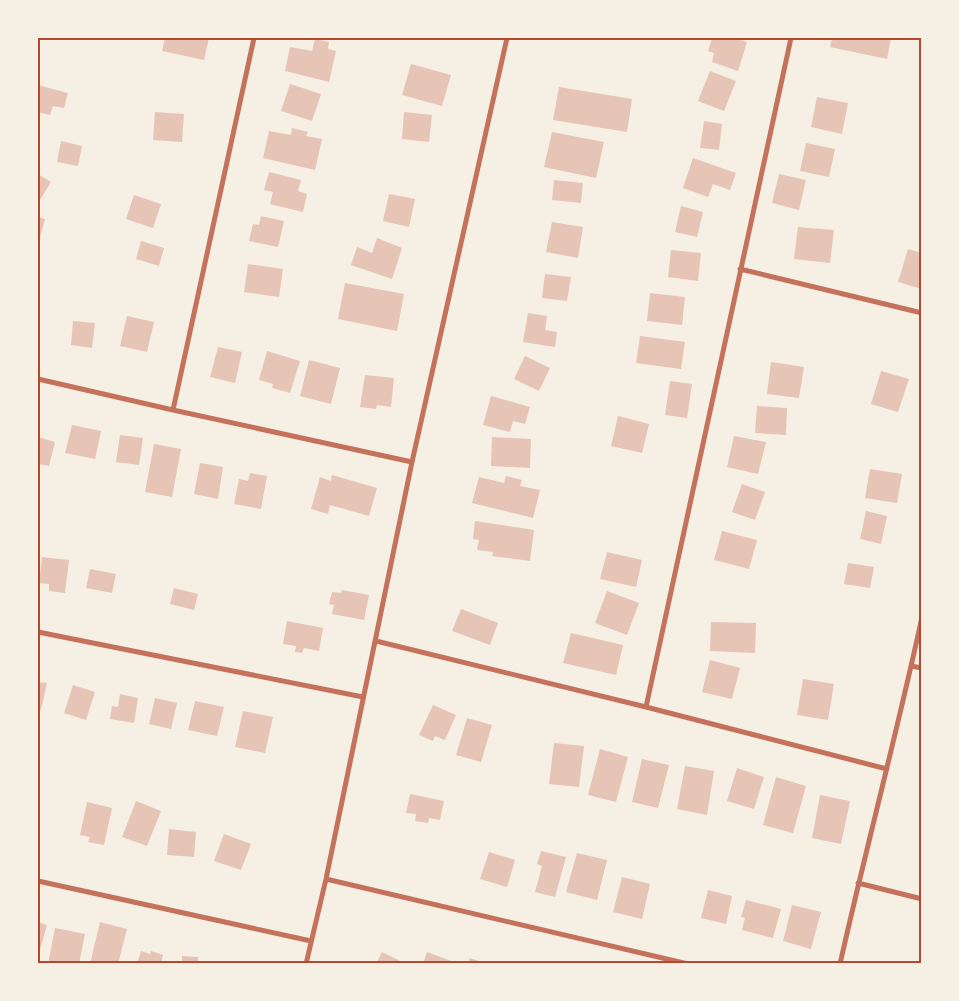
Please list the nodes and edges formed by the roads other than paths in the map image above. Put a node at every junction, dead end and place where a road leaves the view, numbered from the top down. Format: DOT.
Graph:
graph roads {
  1 [pos="254,38"];
  2 [pos="507,38"];
  3 [pos="790,38"];
  4 [pos="740,268"];
  5 [pos="922,313"];
  6 [pos="38,379"];
  7 [pos="173,410"];
  8 [pos="412,462"];
  9 [pos="922,617"];
  10 [pos="38,632"];
  11 [pos="376,641"];
  12 [pos="911,666"];
  13 [pos="922,668"];
  14 [pos="363,697"];
  15 [pos="646,707"];
  16 [pos="887,769"];
  17 [pos="326,879"];
  18 [pos="38,881"];
  19 [pos="858,883"];
  20 [pos="922,898"];
  21 [pos="311,941"];
  22 [pos="306,964"];
  23 [pos="688,964"];
  24 [pos="840,964"];
  1 -- 7 [label="street"];
  2 -- 8 [label="street"];
  3 -- 4 [label="street"];
  4 -- 5 [label="street"];
  4 -- 15 [label="street"];
  6 -- 7 [label="street"];
  7 -- 8 [label="street"];
  8 -- 11 [label="street"];
  9 -- 12 [label="street"];
  10 -- 14 [label="street"];
  11 -- 14 [label="street"];
  11 -- 15 [label="street"];
  12 -- 13 [label="street"];
  12 -- 16 [label="street"];
  14 -- 17 [label="street"];
  15 -- 16 [label="street"];
  16 -- 19 [label="street"];
  17 -- 21 [label="street"];
  17 -- 23 [label="street"];
  18 -- 21 [label="street"];
  19 -- 20 [label="street"];
  19 -- 24 [label="street"];
  21 -- 22 [label="street"];
}
